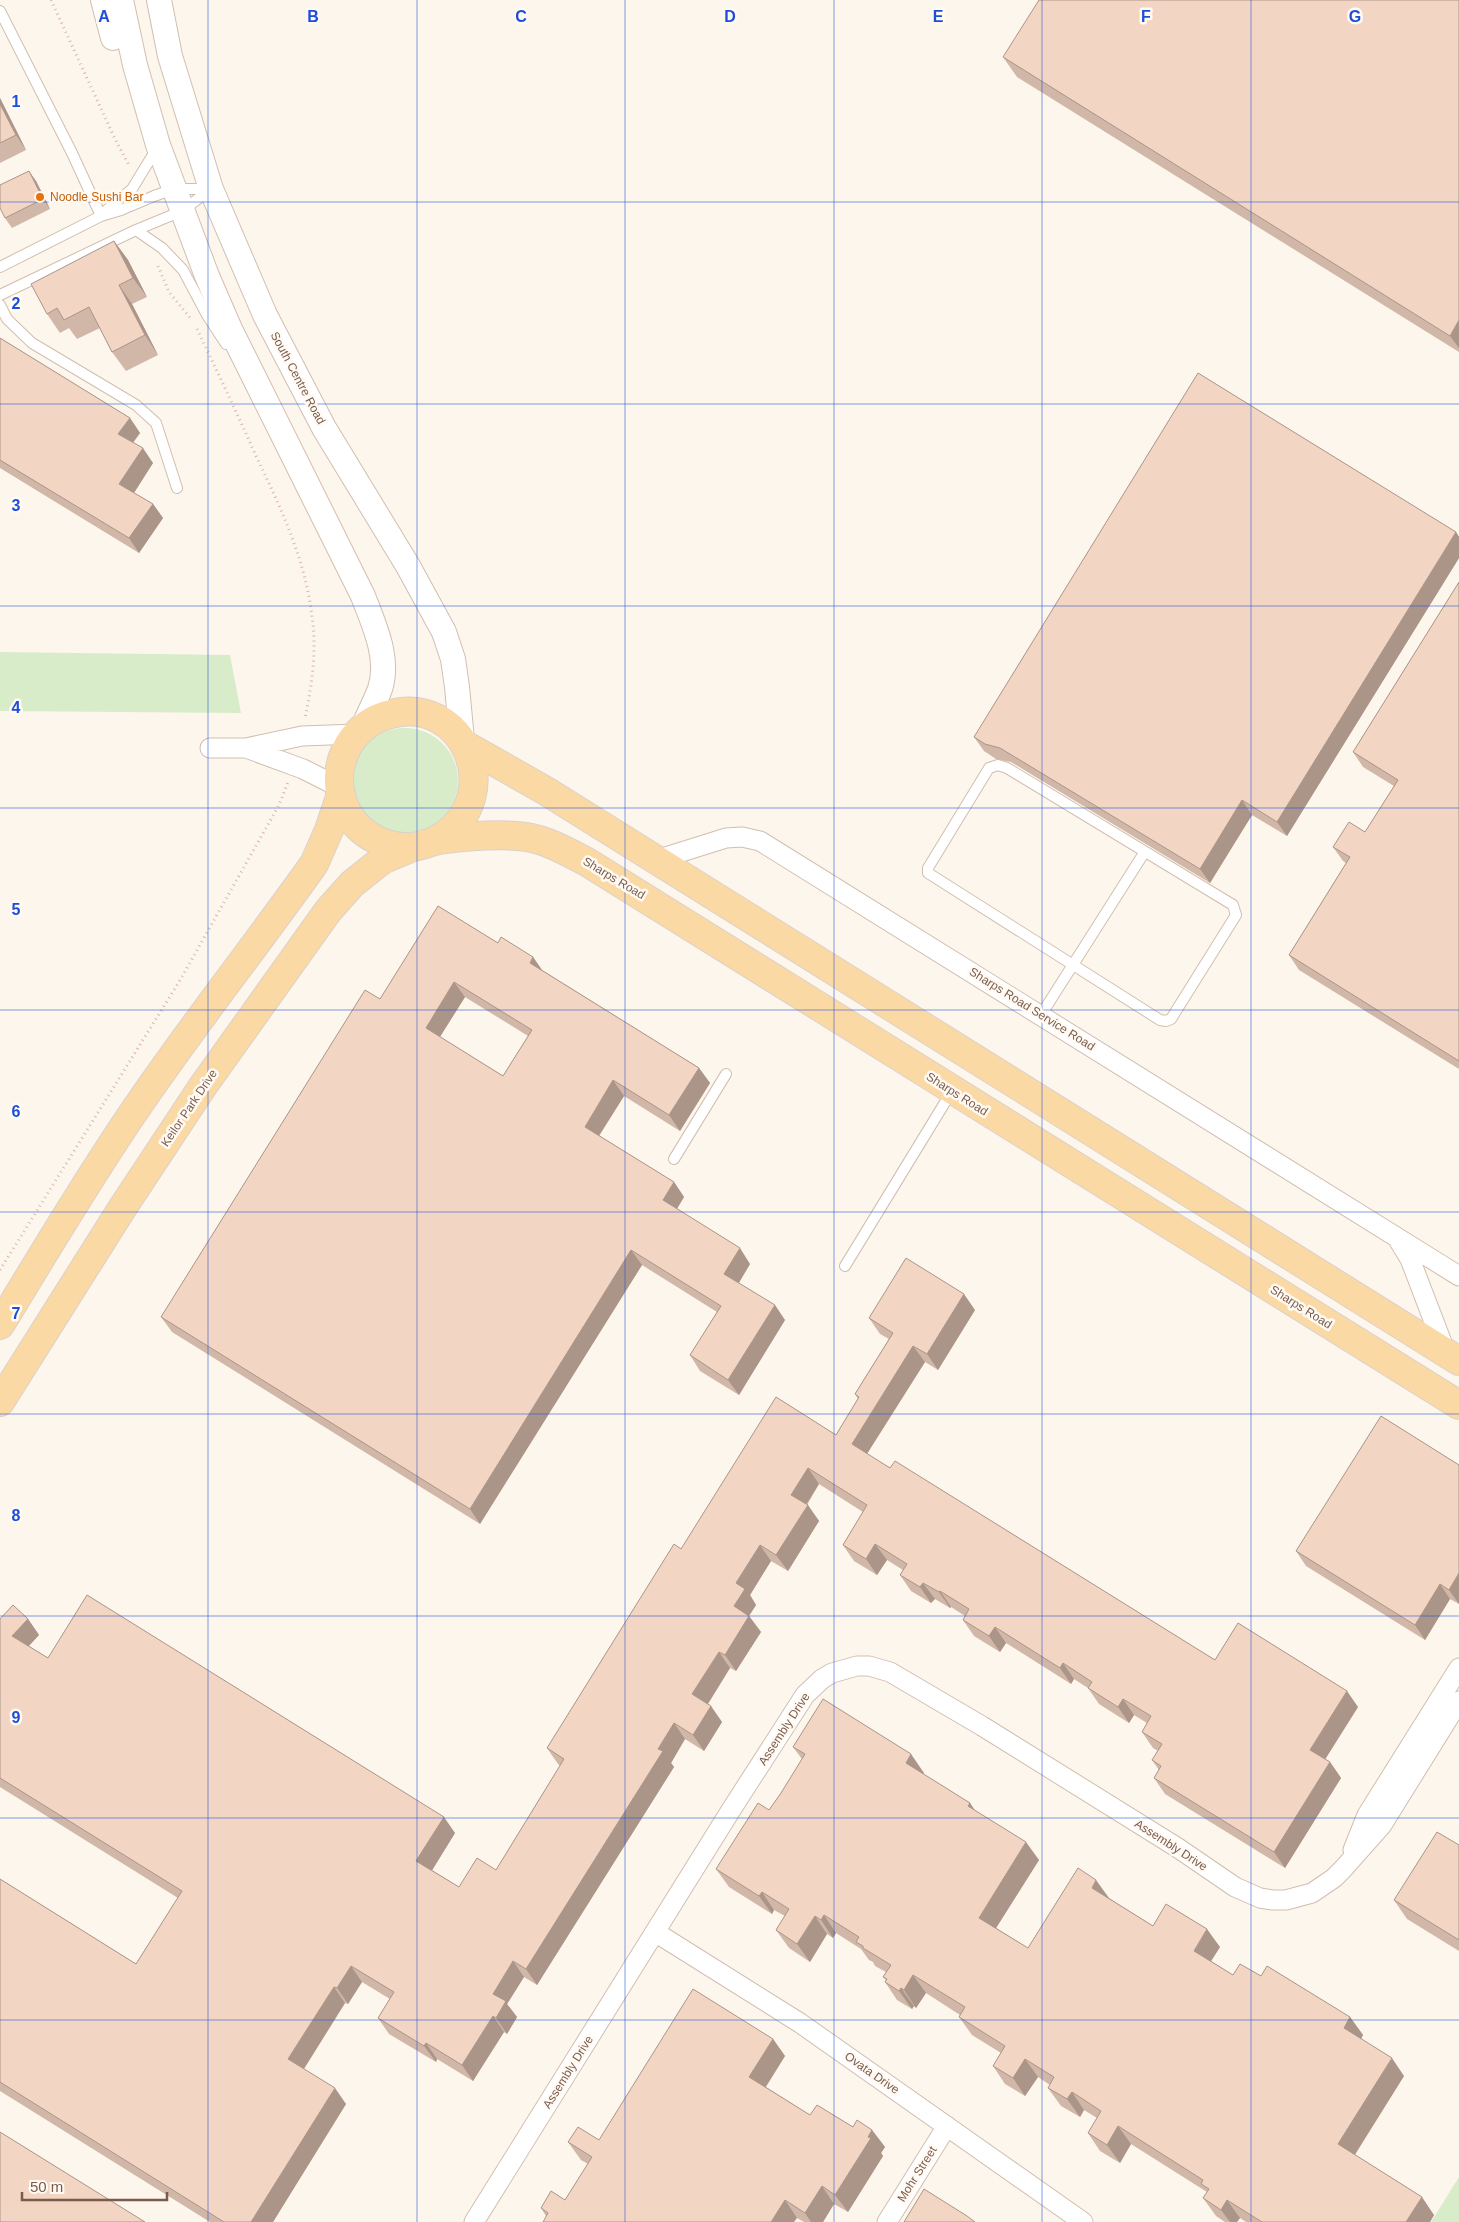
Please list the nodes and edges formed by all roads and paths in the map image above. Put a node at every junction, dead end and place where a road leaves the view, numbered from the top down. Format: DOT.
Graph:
graph roads {
  1 [pos="51,0"];
  2 [pos="104,0"];
  3 [pos="121,0"];
  4 [pos="159,0"];
  5 [pos="0,10"];
  6 [pos="146,105"];
  7 [pos="158,145"];
  8 [pos="142,176"];
  9 [pos="174,188"];
  10 [pos="211,189"];
  11 [pos="182,211"];
  12 [pos="101,216"];
  13 [pos="136,230"];
  14 [pos="162,248"];
  15 [pos="0,267"];
  16 [pos="0,296"];
  17 [pos="0,305"];
  18 [pos="279,427"];
  19 [pos="177,488"];
  20 [pos="360,731"];
  21 [pos="302,736"];
  22 [pos="464,743"];
  23 [pos="210,748"];
  24 [pos="246,748"];
  25 [pos="294,766"];
  26 [pos="340,791"];
  27 [pos="426,843"];
  28 [pos="1144,853"];
  29 [pos="656,860"];
  30 [pos="1073,965"];
  31 [pos="1041,1015"];
  32 [pos="726,1074"];
  33 [pos="952,1091"];
  34 [pos="674,1159"];
  35 [pos="1395,1236"];
  36 [pos="845,1266"];
  37 [pos="0,1270"];
  38 [pos="1459,1276"];
  39 [pos="0,1325"];
  40 [pos="1453,1357"];
  41 [pos="0,1402"];
  42 [pos="1459,1405"];
  43 [pos="1459,1668"];
  44 [pos="1459,1701"];
  45 [pos="1349,1860"];
  46 [pos="655,1932"];
  47 [pos="947,2126"];
  48 [pos="474,2222"];
  49 [pos="887,2222"];
  50 [pos="1082,2222"];
  1 -- 8 [label="path"];
  2 -- 6 [label="street"];
  3 -- 6 [label="street"];
  4 -- 10 [label="street, South Centre Road"];
  5 -- 12 [label="lane"];
  6 -- 7 [label="street"];
  7 -- 8 [label="lane"];
  7 -- 9 [label="street"];
  8 -- 12 [label="lane"];
  9 -- 10 [label="lane"];
  9 -- 11 [label="street"];
  9 -- 12 [label="lane"];
  10 -- 11 [label="lane"];
  10 -- 22 [label="street, South Centre Road"];
  11 -- 13 [label="lane"];
  11 -- 18 [label="street"];
  12 -- 15 [label="lane"];
  13 -- 14 [label="lane"];
  13 -- 16 [label="lane"];
  14 -- 18 [label="lane"];
  14 -- 21 [label="path"];
  17 -- 19 [label="lane"];
  18 -- 20 [label="street"];
  20 -- 21 [label="street"];
  20 -- 22 [label="main road"];
  20 -- 26 [label="main road"];
  21 -- 24 [label="street"];
  22 -- 27 [label="main road"];
  22 -- 29 [label="main road"];
  23 -- 24 [label="street"];
  24 -- 25 [label="street"];
  25 -- 26 [label="street"];
  25 -- 37 [label="path"];
  26 -- 27 [label="main road"];
  26 -- 39 [label="main road"];
  27 -- 33 [label="main road, Sharps Road"];
  27 -- 41 [label="main road, Keilor Park Drive"];
  28 -- 30 [label="lane"];
  28 -- 30 [label="lane"];
  28 -- 30 [label="lane"];
  29 -- 31 [label="street, Sharps Road Service Road"];
  29 -- 40 [label="main road"];
  30 -- 31 [label="lane"];
  31 -- 35 [label="street, Sharps Road Service Road"];
  32 -- 34 [label="lane"];
  33 -- 36 [label="lane"];
  33 -- 42 [label="main road, Sharps Road"];
  35 -- 38 [label="street, Sharps Road Service Road"];
  35 -- 40 [label="street, Sharps Road Service Road"];
  43 -- 45 [label="street, Assembly Drive"];
  44 -- 45 [label="street, Assembly Drive"];
  45 -- 46 [label="street, Assembly Drive"];
  46 -- 47 [label="street, Ovata Drive"];
  46 -- 48 [label="street, Assembly Drive"];
  47 -- 49 [label="street, Mohr Street"];
  47 -- 50 [label="street, Ovata Drive"];
}
